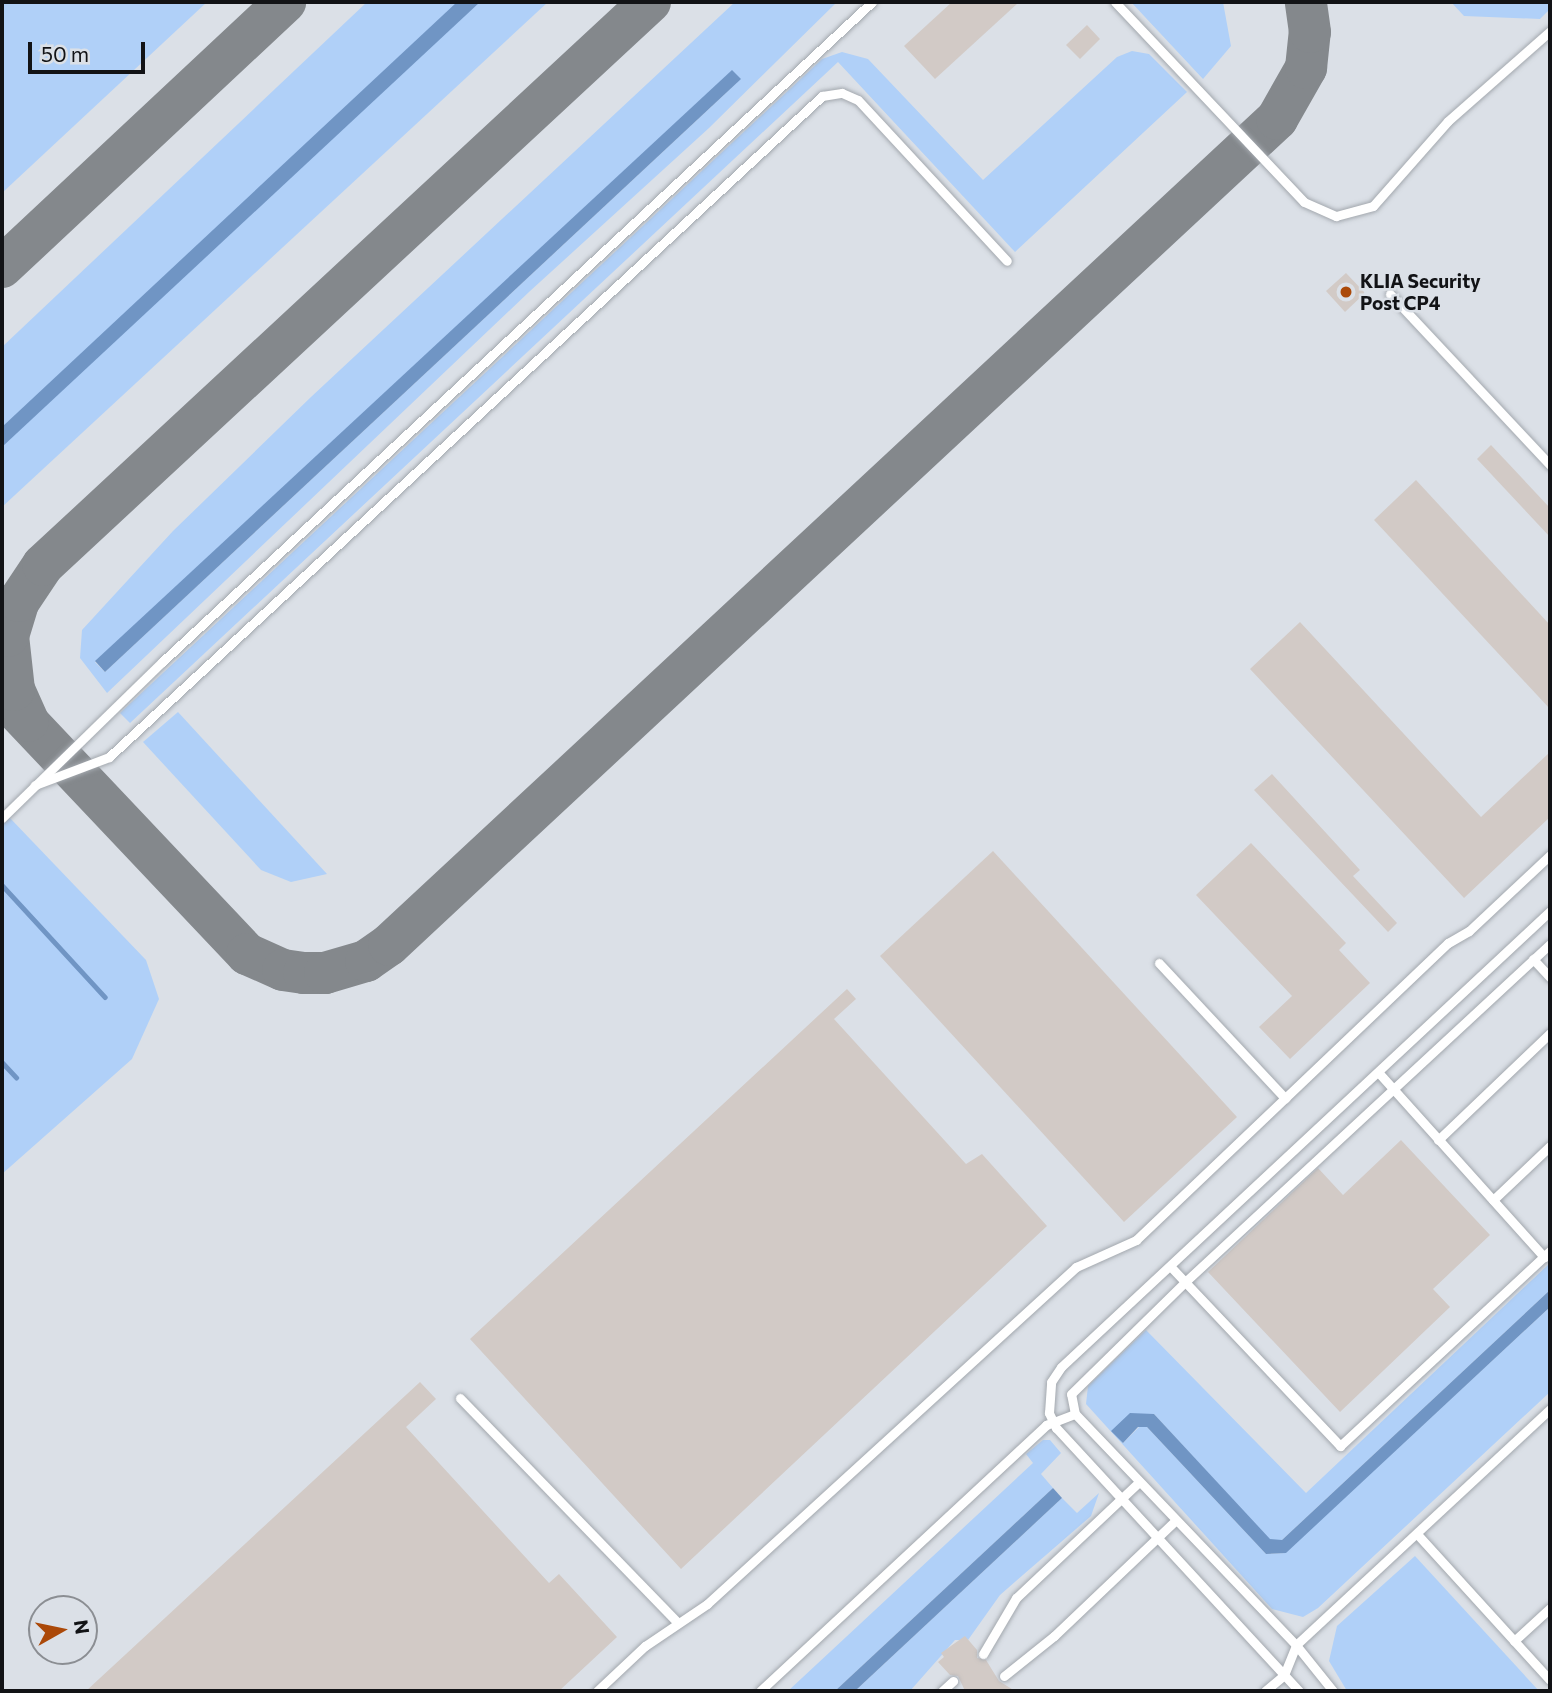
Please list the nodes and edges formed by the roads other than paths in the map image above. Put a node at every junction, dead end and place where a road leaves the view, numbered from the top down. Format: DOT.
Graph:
graph roads {
  1 [pos="872,2"];
  2 [pos="1115,2"];
  3 [pos="1550,31"];
  4 [pos="1007,261"];
  5 [pos="1390,294"];
  6 [pos="1550,465"];
  7 [pos="35,785"];
  8 [pos="2,818"];
  9 [pos="1550,855"];
  10 [pos="1550,911"];
  11 [pos="1550,944"];
  12 [pos="1533,959"];
  13 [pos="1159,964"];
  14 [pos="1550,978"];
  15 [pos="1550,1033"];
  16 [pos="1378,1072"];
  17 [pos="1393,1089"];
  18 [pos="1285,1098"];
  19 [pos="1438,1140"];
  20 [pos="1550,1146"];
  21 [pos="1493,1200"];
  22 [pos="1547,1254"];
  23 [pos="1170,1266"];
  24 [pos="1185,1282"];
  25 [pos="460,1398"];
  26 [pos="1550,1409"];
  27 [pos="1076,1415"];
  28 [pos="1052,1423"];
  29 [pos="1139,1482"];
  30 [pos="1121,1498"];
  31 [pos="1176,1520"];
  32 [pos="1417,1534"];
  33 [pos="1159,1538"];
  34 [pos="1550,1608"];
  35 [pos="678,1623"];
  36 [pos="1514,1641"];
  37 [pos="1296,1646"];
  38 [pos="983,1654"];
  39 [pos="1284,1675"];
  40 [pos="1004,1676"];
  41 [pos="1550,1680"];
  42 [pos="953,1681"];
  43 [pos="597,1691"];
  44 [pos="760,1691"];
  45 [pos="942,1691"];
  46 [pos="1265,1691"];
  47 [pos="1299,1691"];
  48 [pos="1334,1691"];
  1 -- 7 [label="lane"];
  2 -- 3 [label="lane"];
  4 -- 7 [label="lane"];
  5 -- 6 [label="lane"];
  7 -- 8 [label="lane"];
  9 -- 18 [label="lane"];
  10 -- 16 [label="lane"];
  11 -- 12 [label="lane"];
  12 -- 14 [label="lane"];
  12 -- 17 [label="lane"];
  13 -- 18 [label="lane"];
  15 -- 19 [label="lane"];
  16 -- 17 [label="lane"];
  16 -- 23 [label="lane"];
  17 -- 19 [label="lane"];
  17 -- 24 [label="lane"];
  18 -- 35 [label="lane"];
  19 -- 21 [label="lane"];
  20 -- 21 [label="lane"];
  21 -- 22 [label="lane"];
  22 -- 24 [label="lane"];
  23 -- 24 [label="lane"];
  23 -- 28 [label="lane"];
  24 -- 27 [label="lane"];
  25 -- 35 [label="lane"];
  26 -- 32 [label="lane"];
  27 -- 28 [label="lane"];
  27 -- 29 [label="lane"];
  28 -- 30 [label="lane"];
  28 -- 44 [label="lane"];
  29 -- 30 [label="lane"];
  29 -- 31 [label="lane"];
  30 -- 33 [label="lane"];
  30 -- 38 [label="lane"];
  31 -- 33 [label="lane"];
  31 -- 37 [label="lane"];
  32 -- 36 [label="lane"];
  32 -- 37 [label="lane"];
  33 -- 39 [label="lane"];
  33 -- 40 [label="lane"];
  34 -- 36 [label="lane"];
  35 -- 43 [label="lane"];
  36 -- 41 [label="lane"];
  37 -- 39 [label="lane"];
  37 -- 48 [label="lane"];
  39 -- 46 [label="lane"];
  39 -- 47 [label="lane"];
  42 -- 45 [label="lane"];
}
